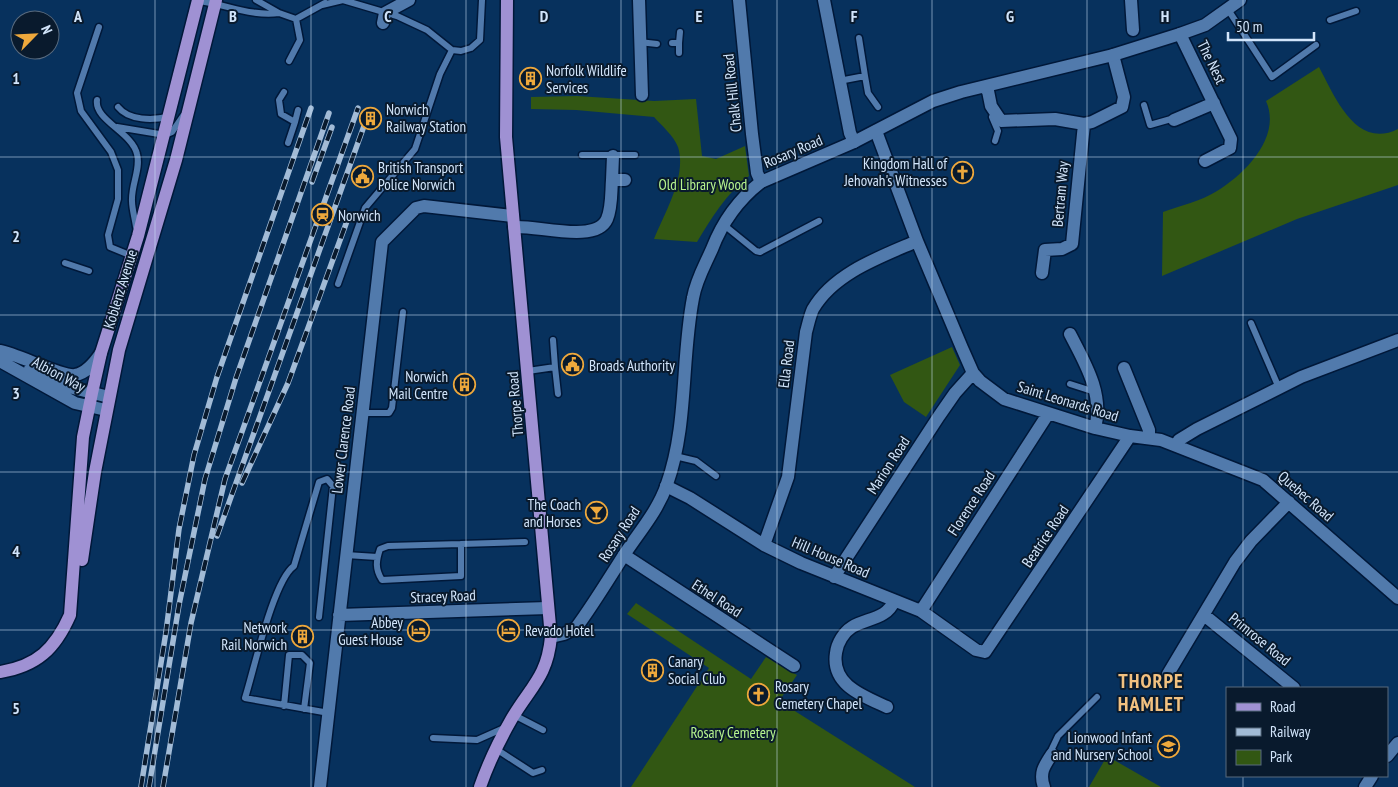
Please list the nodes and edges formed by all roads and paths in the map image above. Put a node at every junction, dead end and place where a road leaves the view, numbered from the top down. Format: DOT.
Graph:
graph roads {
  1 [pos="256,0"];
  2 [pos="328,0"];
  3 [pos="409,0"];
  4 [pos="482,0"];
  5 [pos="507,0"];
  6 [pos="639,0"];
  7 [pos="739,0"];
  8 [pos="824,0"];
  9 [pos="1131,0"];
  10 [pos="1240,0"];
  11 [pos="198,1"];
  12 [pos="215,1"];
  13 [pos="322,5"];
  14 [pos="1227,8"];
  15 [pos="1356,11"];
  16 [pos="279,13"];
  17 [pos="384,18"];
  18 [pos="296,19"];
  19 [pos="1330,20"];
  20 [pos="99,26"];
  21 [pos="1133,30"];
  22 [pos="680,32"];
  23 [pos="1180,34"];
  24 [pos="859,38"];
  25 [pos="639,42"];
  26 [pos="680,43"];
  27 [pos="657,44"];
  28 [pos="672,44"];
  29 [pos="1316,45"];
  30 [pos="452,50"];
  31 [pos="679,53"];
  32 [pos="1113,55"];
  33 [pos="289,61"];
  34 [pos="865,76"];
  35 [pos="839,81"];
  36 [pos="984,87"];
  37 [pos="284,92"];
  38 [pos="642,95"];
  39 [pos="97,100"];
  40 [pos="1214,103"];
  41 [pos="1144,105"];
  42 [pos="118,107"];
  43 [pos="878,107"];
  44 [pos="189,109"];
  45 [pos="298,110"];
  46 [pos="170,116"];
  47 [pos="1174,120"];
  48 [pos="295,122"];
  49 [pos="1084,124"];
  50 [pos="117,127"];
  51 [pos="876,131"];
  52 [pos="165,135"];
  53 [pos="995,141"];
  54 [pos="854,142"];
  55 [pos="288,143"];
  56 [pos="635,155"];
  57 [pos="582,156"];
  58 [pos="613,156"];
  59 [pos="1205,161"];
  60 [pos="761,182"];
  61 [pos="819,221"];
  62 [pos="514,222"];
  63 [pos="724,225"];
  64 [pos="138,236"];
  65 [pos="917,241"];
  66 [pos="132,256"];
  67 [pos="65,263"];
  68 [pos="89,271"];
  69 [pos="1042,273"];
  70 [pos="338,284"];
  71 [pos="403,312"];
  72 [pos="1251,323"];
  73 [pos="1070,334"];
  74 [pos="553,340"];
  75 [pos="1398,340"];
  76 [pos="0,351"];
  77 [pos="101,353"];
  78 [pos="0,356"];
  79 [pos="0,360"];
  80 [pos="556,368"];
  81 [pos="1124,368"];
  82 [pos="528,371"];
  83 [pos="973,373"];
  84 [pos="1070,384"];
  85 [pos="1279,388"];
  86 [pos="92,393"];
  87 [pos="1096,393"];
  88 [pos="558,394"];
  89 [pos="109,397"];
  90 [pos="89,406"];
  91 [pos="106,410"];
  92 [pos="363,413"];
  93 [pos="1048,414"];
  94 [pos="1095,428"];
  95 [pos="1130,436"];
  96 [pos="1149,438"];
  97 [pos="1177,445"];
  98 [pos="675,456"];
  99 [pos="716,476"];
  100 [pos="666,486"];
  101 [pos="1289,502"];
  102 [pos="525,542"];
  103 [pos="461,544"];
  104 [pos="764,545"];
  105 [pos="346,555"];
  106 [pos="624,555"];
  107 [pos="377,557"];
  108 [pos="834,578"];
  109 [pos="73,591"];
  110 [pos="1398,598"];
  111 [pos="894,601"];
  112 [pos="548,608"];
  113 [pos="921,610"];
  114 [pos="339,615"];
  115 [pos="1204,615"];
  116 [pos="319,617"];
  117 [pos="550,637"];
  118 [pos="985,652"];
  119 [pos="794,666"];
  120 [pos="0,672"];
  121 [pos="1168,674"];
  122 [pos="1293,687"];
  123 [pos="1097,696"];
  124 [pos="284,706"];
  125 [pos="887,707"];
  126 [pos="304,710"];
  127 [pos="329,713"];
  128 [pos="510,721"];
  129 [pos="543,730"];
  130 [pos="433,738"];
  131 [pos="1398,743"];
  132 [pos="496,749"];
  133 [pos="1052,754"];
  134 [pos="1388,755"];
  135 [pos="542,770"];
  136 [pos="320,787"];
  137 [pos="480,787"];
  138 [pos="1044,787"];
  1 -- 16 [label="lane"];
  2 -- 13 [label="lane"];
  3 -- 17 [label="street"];
  4 -- 30 [label="lane"];
  5 -- 62 [label="main road, Thorpe Road"];
  6 -- 25 [label="street"];
  7 -- 60 [label="street, Chalk Hill Road"];
  8 -- 35 [label="street"];
  9 -- 21 [label="street"];
  10 -- 14 [label="street, Rosary Road"];
  11 -- 12 [label="lane"];
  11 -- 46 [label="main road, Koblenz Avenue"];
  12 -- 16 [label="lane"];
  12 -- 44 [label="main road, Koblenz Avenue"];
  13 -- 17 [label="lane"];
  13 -- 18 [label="lane"];
  14 -- 23 [label="street, Rosary Road"];
  14 -- 29 [label="lane"];
  15 -- 19 [label="lane"];
  16 -- 18 [label="lane"];
  17 -- 30 [label="lane"];
  18 -- 33 [label="lane"];
  20 -- 66 [label="lane"];
  22 -- 26 [label="lane"];
  23 -- 32 [label="street, Rosary Road"];
  23 -- 40 [label="street, The Nest"];
  24 -- 34 [label="lane"];
  25 -- 27 [label="lane"];
  25 -- 38 [label="street"];
  26 -- 28 [label="lane"];
  26 -- 31 [label="lane"];
  30 -- 70 [label="lane"];
  32 -- 36 [label="street, Rosary Road"];
  32 -- 49 [label="street"];
  34 -- 35 [label="lane"];
  34 -- 43 [label="lane"];
  35 -- 54 [label="street"];
  36 -- 49 [label="street"];
  36 -- 51 [label="street, Rosary Road"];
  36 -- 53 [label="lane"];
  37 -- 48 [label="lane"];
  39 -- 50 [label="lane"];
  40 -- 47 [label="street, The Nest"];
  40 -- 59 [label="street, The Nest"];
  41 -- 47 [label="lane"];
  42 -- 46 [label="lane"];
  44 -- 52 [label="lane"];
  44 -- 89 [label="main road, Koblenz Avenue"];
  45 -- 48 [label="lane"];
  46 -- 52 [label="main road, Koblenz Avenue"];
  48 -- 55 [label="lane"];
  49 -- 69 [label="street, Bertram Way"];
  50 -- 52 [label="lane"];
  50 -- 64 [label="lane"];
  51 -- 54 [label="street, Rosary Road"];
  51 -- 65 [label="street, Saint Leonards Road"];
  52 -- 64 [label="main road, Koblenz Avenue"];
  54 -- 60 [label="street, Rosary Road"];
  56 -- 58 [label="lane"];
  57 -- 58 [label="lane"];
  58 -- 62 [label="street, Lower Clarence Road"];
  60 -- 63 [label="street, Rosary Road"];
  61 -- 63 [label="lane"];
  62 -- 82 [label="main road, Thorpe Road"];
  62 -- 92 [label="street, Lower Clarence Road"];
  63 -- 98 [label="street, Rosary Road"];
  64 -- 66 [label="main road, Koblenz Avenue"];
  65 -- 83 [label="street, Saint Leonards Road"];
  65 -- 104 [label="street, Ella Road"];
  66 -- 77 [label="main road, Koblenz Avenue"];
  67 -- 68 [label="lane"];
  71 -- 92 [label="lane"];
  72 -- 85 [label="lane"];
  73 -- 87 [label="street"];
  74 -- 80 [label="lane"];
  75 -- 85 [label="street"];
  76 -- 77 [label="street, Albion Way"];
  77 -- 86 [label="main road, Koblenz Avenue"];
  78 -- 86 [label="street, Albion Way"];
  79 -- 90 [label="street, Albion Way"];
  80 -- 82 [label="lane"];
  80 -- 88 [label="lane"];
  81 -- 96 [label="street"];
  82 -- 112 [label="main road, Thorpe Road"];
  83 -- 93 [label="street, Saint Leonards Road"];
  83 -- 108 [label="street, Marion Road"];
  84 -- 87 [label="lane"];
  85 -- 97 [label="street"];
  86 -- 89 [label="street, Albion Way"];
  86 -- 90 [label="main road, Koblenz Avenue"];
  87 -- 94 [label="street"];
  89 -- 91 [label="main road, Koblenz Avenue"];
  90 -- 91 [label="street, Albion Way"];
  90 -- 109 [label="main road, Koblenz Avenue"];
  91 -- 109 [label="main road, Koblenz Avenue"];
  92 -- 105 [label="street, Lower Clarence Road"];
  93 -- 94 [label="street, Saint Leonards Road"];
  93 -- 113 [label="street, Florence Road"];
  94 -- 95 [label="street, Saint Leonards Road"];
  95 -- 96 [label="street, Saint Leonards Road"];
  95 -- 118 [label="street, Beatrice Road"];
  96 -- 97 [label="street, Saint Leonards Road"];
  97 -- 101 [label="street, Quebec Road"];
  98 -- 99 [label="lane"];
  98 -- 100 [label="street, Rosary Road"];
  100 -- 104 [label="street, Hill House Road"];
  100 -- 106 [label="street, Rosary Road"];
  101 -- 110 [label="street, Quebec Road"];
  101 -- 115 [label="street, Primrose Road"];
  102 -- 103 [label="lane"];
  103 -- 107 [label="lane"];
  103 -- 107 [label="lane"];
  104 -- 108 [label="street, Hill House Road"];
  105 -- 107 [label="lane"];
  105 -- 114 [label="street, Lower Clarence Road"];
  106 -- 117 [label="street, Rosary Road"];
  106 -- 119 [label="street, Ethel Road"];
  108 -- 111 [label="street, Hill House Road"];
  109 -- 120 [label="main road, Koblenz Avenue"];
  111 -- 113 [label="street, Hill House Road"];
  111 -- 125 [label="street"];
  112 -- 114 [label="street, Stracey Road"];
  112 -- 117 [label="main road, Thorpe Road"];
  113 -- 118 [label="street, Hill House Road"];
  114 -- 127 [label="street, Lower Clarence Road"];
  115 -- 121 [label="street, Primrose Road"];
  115 -- 122 [label="street, Primrose Road"];
  116 -- 124 [label="lane"];
  117 -- 128 [label="main road, Thorpe Road"];
  123 -- 133 [label="lane"];
  124 -- 126 [label="lane"];
  124 -- 126 [label="lane"];
  126 -- 127 [label="lane"];
  127 -- 136 [label="street, Lower Clarence Road"];
  128 -- 129 [label="lane"];
  128 -- 130 [label="lane"];
  128 -- 132 [label="main road, Thorpe Road"];
  131 -- 134 [label="street"];
  132 -- 135 [label="lane"];
  132 -- 137 [label="main road, Thorpe Road"];
  133 -- 138 [label="street"];
}
